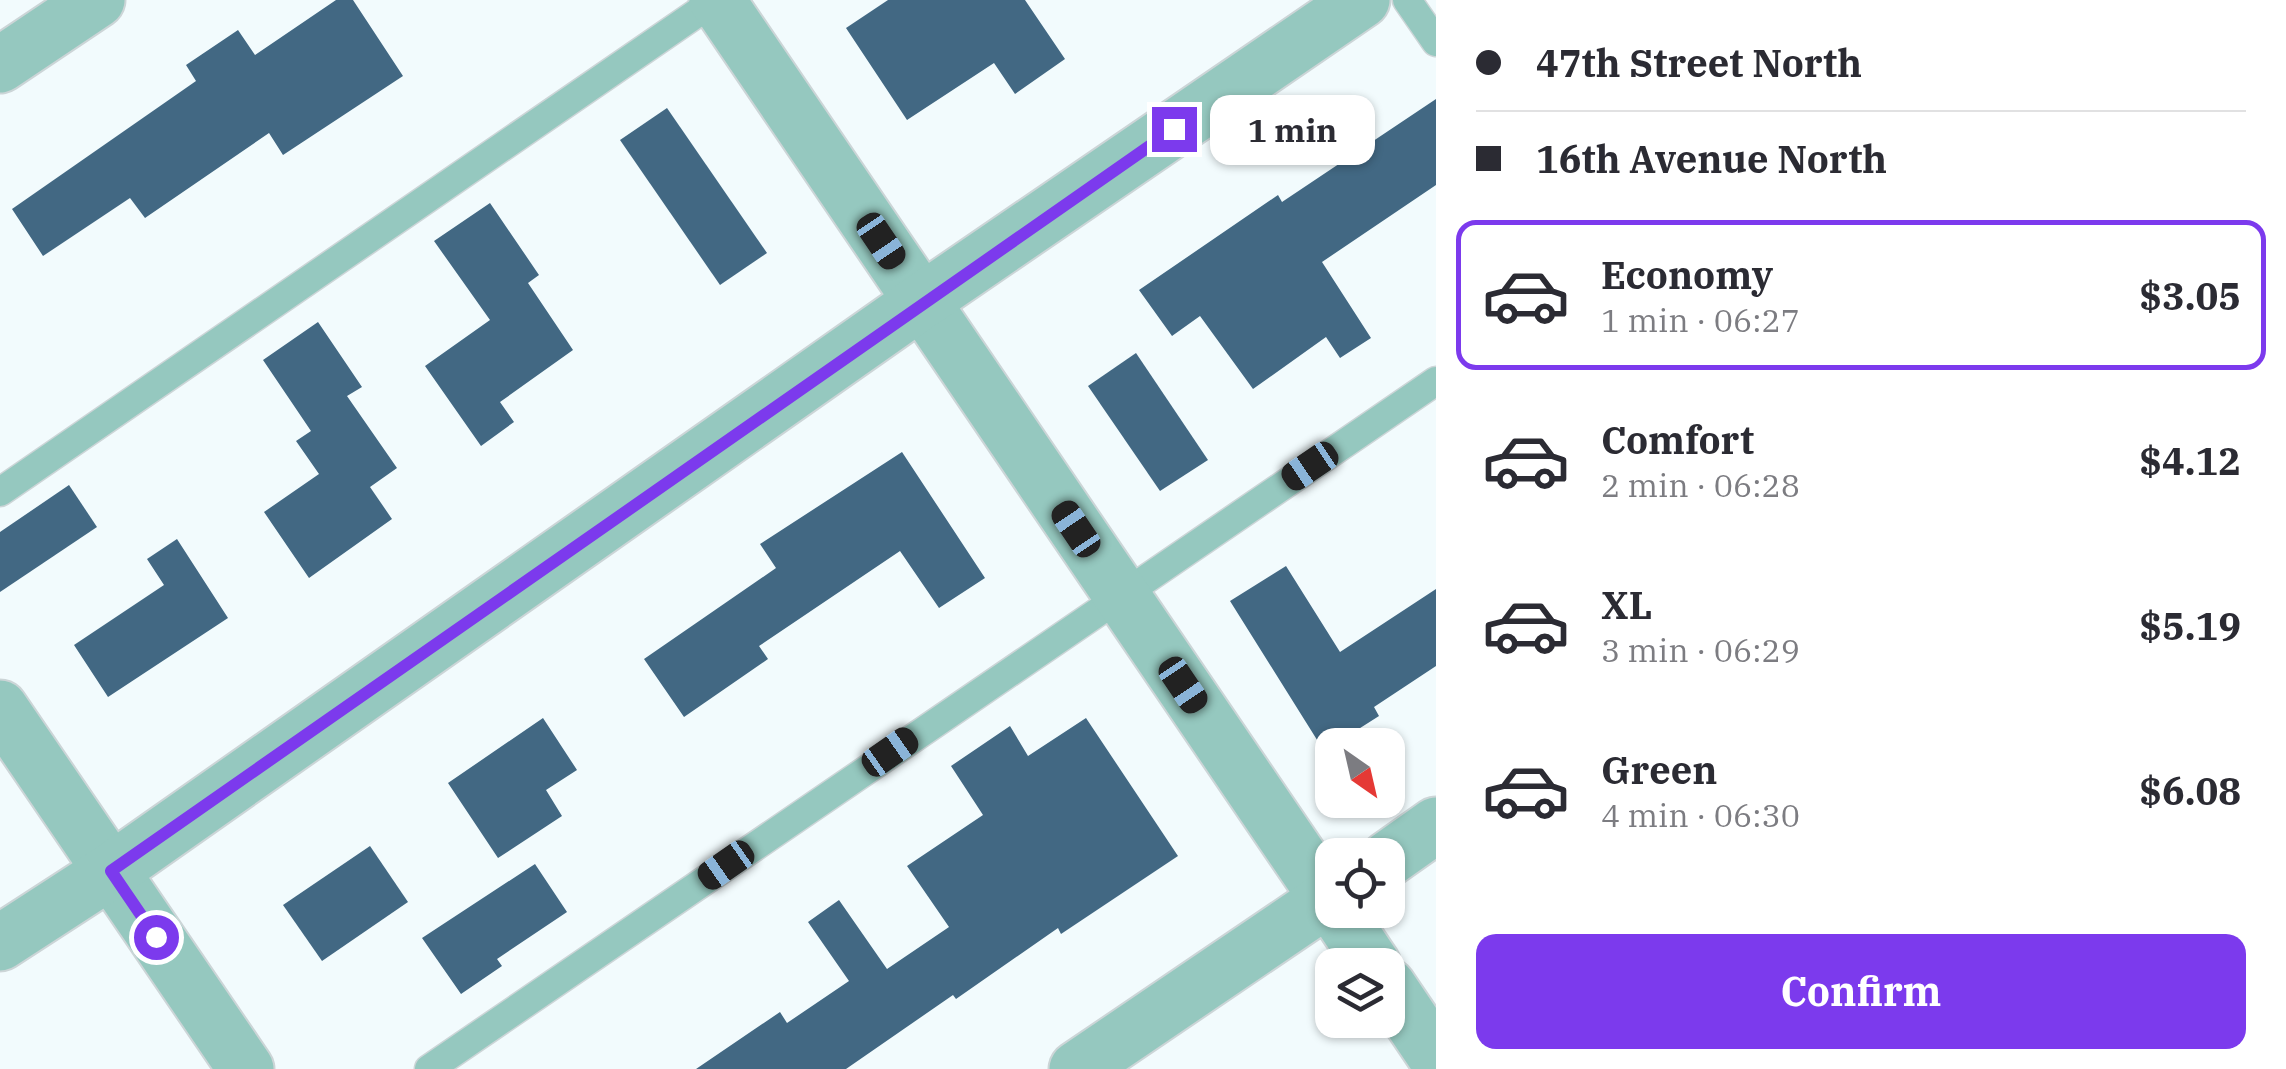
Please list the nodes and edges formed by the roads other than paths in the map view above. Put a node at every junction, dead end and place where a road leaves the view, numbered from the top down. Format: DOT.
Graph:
graph roads {
  1 [pos="97,0"];
  2 [pos="716,0"];
  3 [pos="1362,0"];
  4 [pos="1407,0"];
  5 [pos="1436,42"];
  6 [pos="0,65"];
  7 [pos="922,302"];
  8 [pos="1436,381"];
  9 [pos="0,492"];
  10 [pos="1121,594"];
  11 [pos="0,708"];
  12 [pos="1436,826"];
  13 [pos="1405,847"];
  14 [pos="111,871"];
  15 [pos="1315,878"];
  16 [pos="1315,914"];
  17 [pos="0,944"];
  18 [pos="1405,1011"];
  19 [pos="1436,1057"];
  20 [pos="246,1069"];
  21 [pos="429,1069"];
  22 [pos="1076,1069"];
  1 -- 6 [label="street"];
  2 -- 7 [label="street"];
  2 -- 9 [label="lane"];
  3 -- 7 [label="street"];
  4 -- 5 [label="lane"];
  7 -- 10 [label="street"];
  7 -- 14 [label="street"];
  8 -- 10 [label="lane"];
  10 -- 15 [label="street"];
  10 -- 21 [label="lane"];
  11 -- 14 [label="street"];
  12 -- 13 [label="street"];
  14 -- 17 [label="street"];
  14 -- 20 [label="street"];
  16 -- 22 [label="street"];
  18 -- 19 [label="street"];
}
